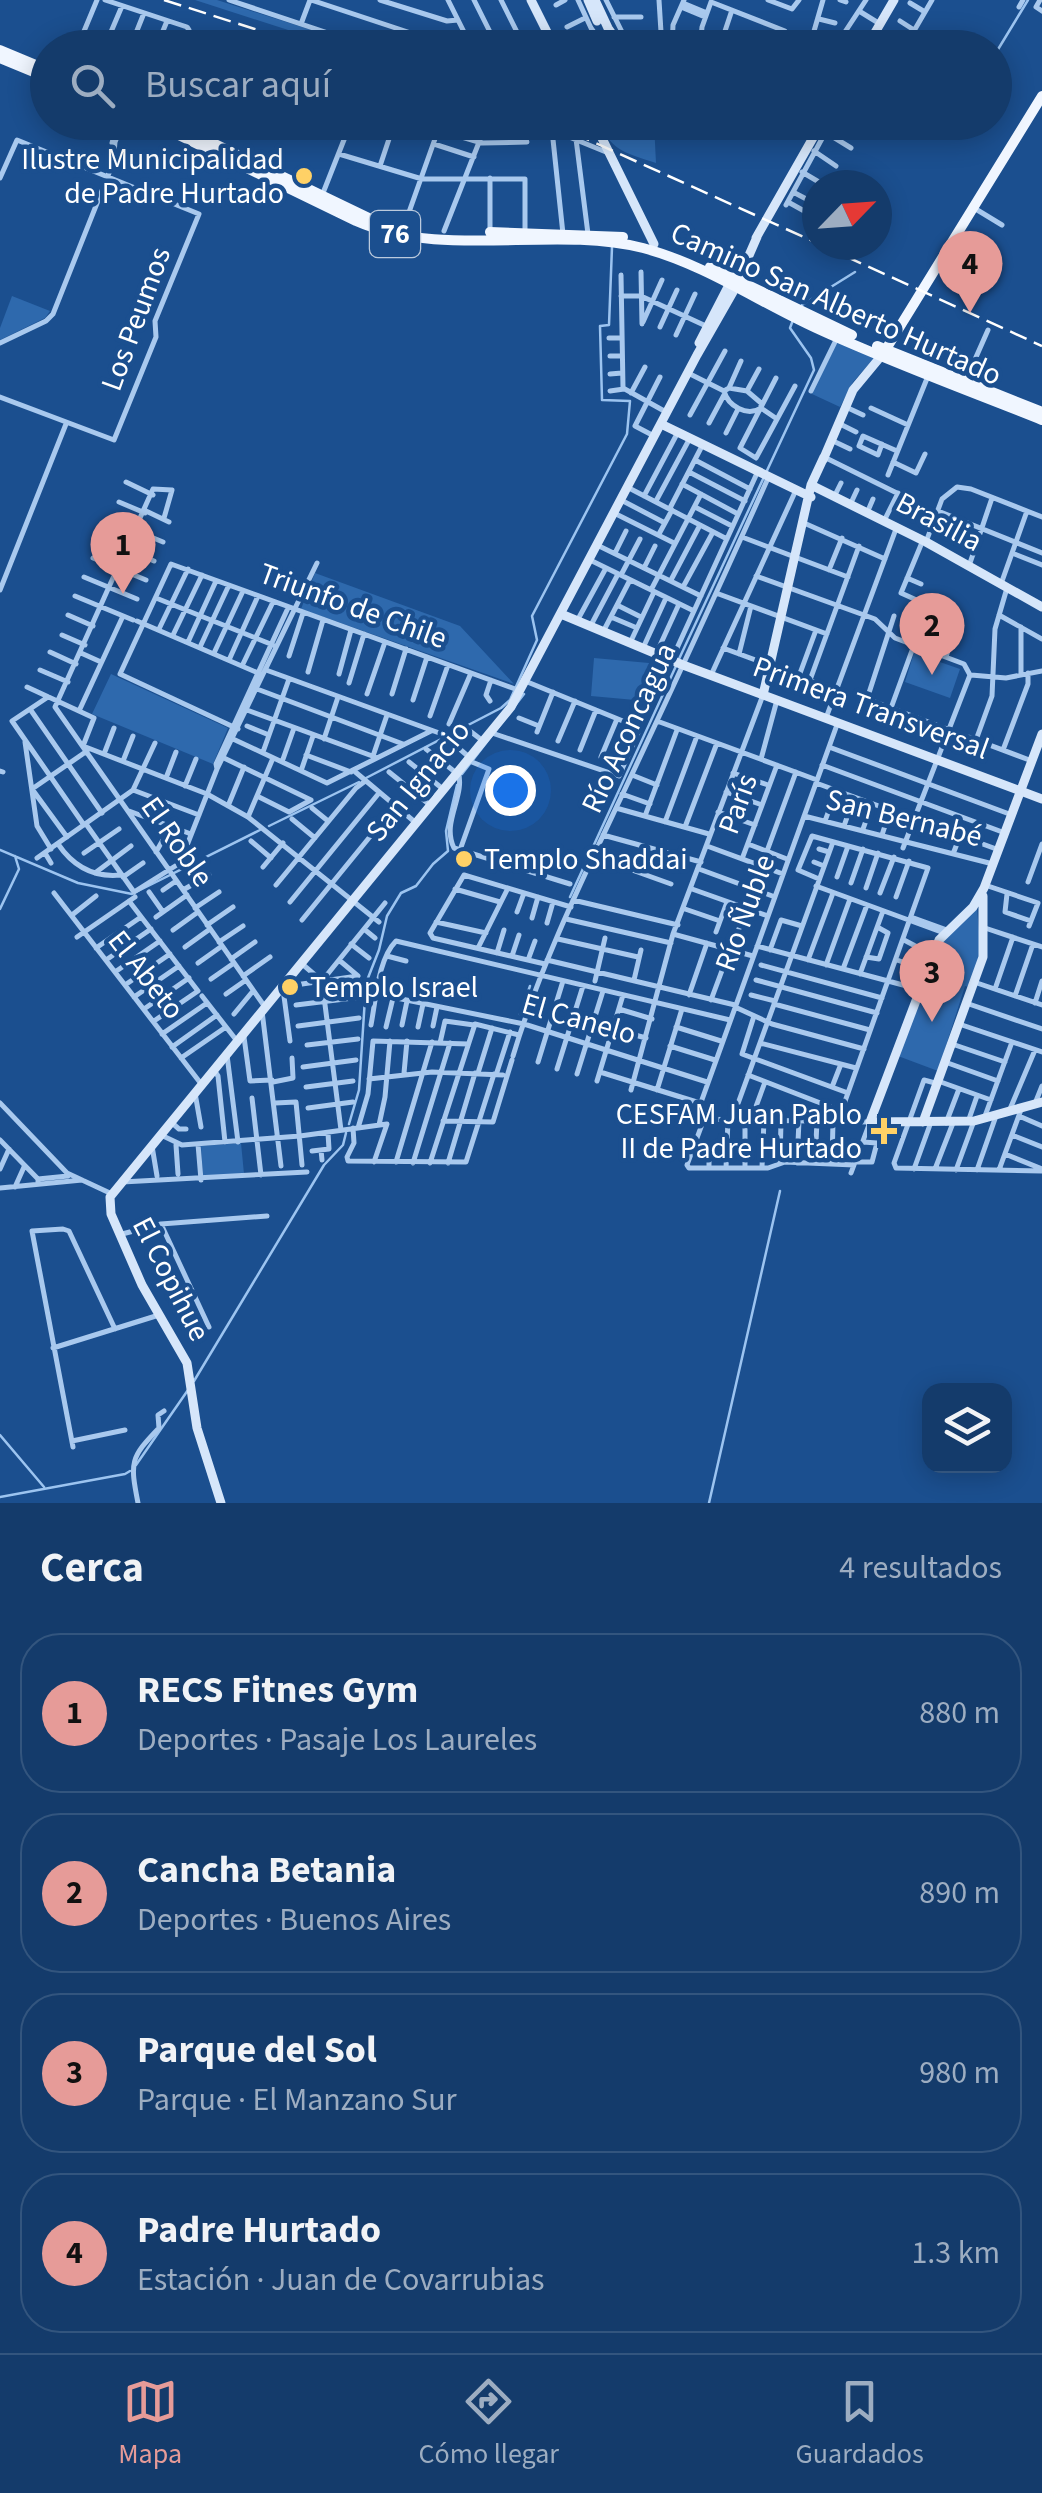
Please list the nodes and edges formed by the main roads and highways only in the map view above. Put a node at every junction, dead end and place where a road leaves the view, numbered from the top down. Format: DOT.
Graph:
graph roads {
  1 [pos="531,0"];
  2 [pos="894,0"];
  3 [pos="589,1"];
  4 [pos="546,30"];
  5 [pos="608,30"];
  6 [pos="876,30"];
  7 [pos="0,50"];
  8 [pos="0,58"];
  9 [pos="30,62"];
  10 [pos="30,71"];
  11 [pos="1042,96"];
  12 [pos="189,140"];
  13 [pos="205,140"];
  14 [pos="603,140"];
  15 [pos="812,140"];
  16 [pos="654,244"];
  17 [pos="733,283"];
  18 [pos="884,352"];
  19 [pos="696,356"];
  20 [pos="981,392"];
  21 [pos="1042,412"];
  22 [pos="1042,420"];
  23 [pos="661,424"];
  24 [pos="811,491"];
  25 [pos="1042,607"];
  26 [pos="560,614"];
  27 [pos="763,695"];
  28 [pos="1042,734"];
  29 [pos="1021,790"];
  30 [pos="1042,799"];
  31 [pos="979,905"];
  32 [pos="1039,1102"];
  33 [pos="927,1122"];
  34 [pos="112,1194"];
  35 [pos="221,1503"];
  1 -- 4 [label="main road"];
  2 -- 6 [label="main road"];
  3 -- 5 [label="main road"];
  7 -- 9 [label="main road"];
  8 -- 10 [label="main road"];
  11 -- 18 [label="main road"];
  12 -- 17 [label="main road, Camino San Alberto Hurtado / 76"];
  13 -- 16 [label="main road, Camino San Alberto Hurtado / 76"];
  14 -- 16 [label="main road"];
  15 -- 17 [label="main road"];
  16 -- 17 [label="main road, Camino San Alberto Hurtado / 76"];
  17 -- 18 [label="main road, Camino San Alberto Hurtado / 76"];
  17 -- 18 [label="main road, Camino San Alberto Hurtado / 76"];
  17 -- 19 [label="main road"];
  17 -- 19 [label="main road"];
  18 -- 20 [label="main road, Camino San Alberto Hurtado / 76"];
  18 -- 24 [label="main road"];
  19 -- 23 [label="main road, San Ignacio"];
  20 -- 21 [label="main road, Camino San Alberto Hurtado / 76"];
  20 -- 22 [label="main road, Camino San Alberto Hurtado / 76"];
  23 -- 24 [label="main road, Brasilia"];
  23 -- 26 [label="main road, San Ignacio"];
  24 -- 25 [label="main road, Brasilia"];
  24 -- 27 [label="main road"];
  26 -- 27 [label="main road, Primera Transversal"];
  26 -- 34 [label="main road, San Ignacio"];
  27 -- 29 [label="main road, Primera Transversal"];
  28 -- 29 [label="main road"];
  29 -- 30 [label="main road, Primera Transversal"];
  29 -- 31 [label="main road"];
  31 -- 33 [label="main road"];
  31 -- 33 [label="main road"];
  32 -- 33 [label="main road"];
  34 -- 35 [label="main road, El Copihue"];
}
